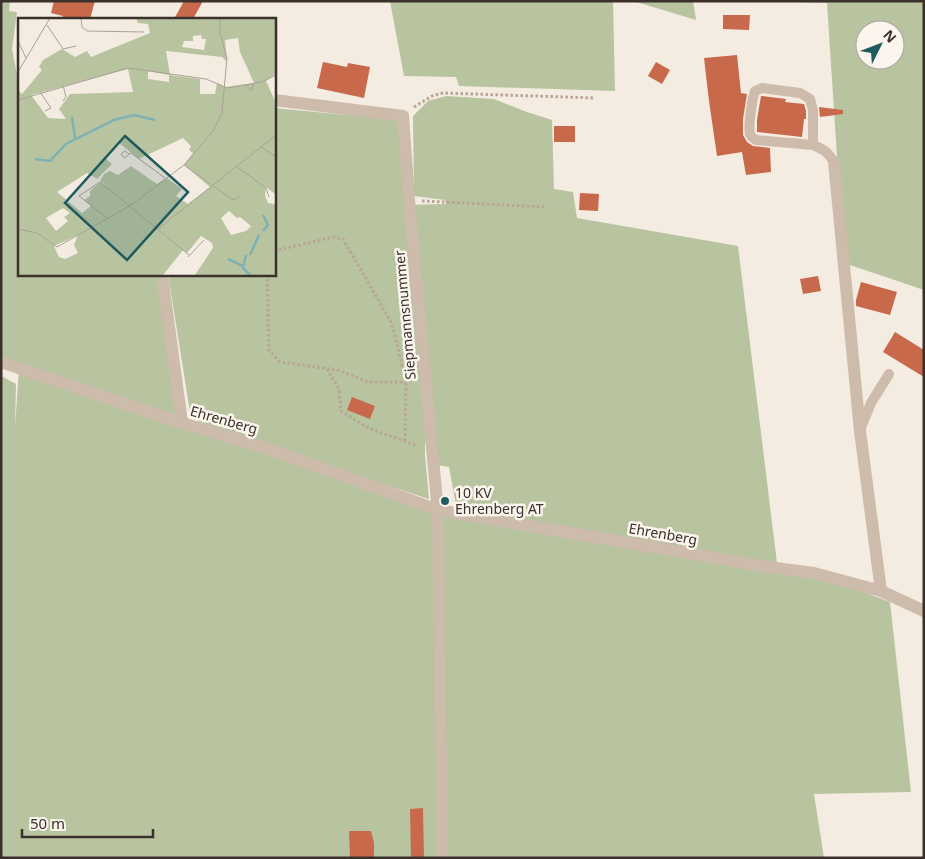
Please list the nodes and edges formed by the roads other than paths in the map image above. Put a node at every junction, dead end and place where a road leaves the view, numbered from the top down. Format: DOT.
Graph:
graph roads {
  1 [pos="275,100"];
  2 [pos="812,146"];
  3 [pos="834,162"];
  4 [pos="162,275"];
  5 [pos="1,362"];
  6 [pos="890,374"];
  7 [pos="182,423"];
  8 [pos="860,432"];
  9 [pos="438,510"];
  10 [pos="881,591"];
  11 [pos="924,611"];
  12 [pos="442,858"];
  1 -- 9 [label="street, Siepmannsnummer"];
  2 -- 2 [label="lane"];
  2 -- 3 [label="lane"];
  3 -- 8 [label="street"];
  4 -- 7 [label="street"];
  5 -- 7 [label="street, Ehrenberg"];
  6 -- 8 [label="lane"];
  7 -- 9 [label="street, Ehrenberg"];
  8 -- 10 [label="street"];
  9 -- 10 [label="street, Ehrenberg"];
  9 -- 12 [label="street"];
  10 -- 11 [label="street, Ehrenberg"];
}
